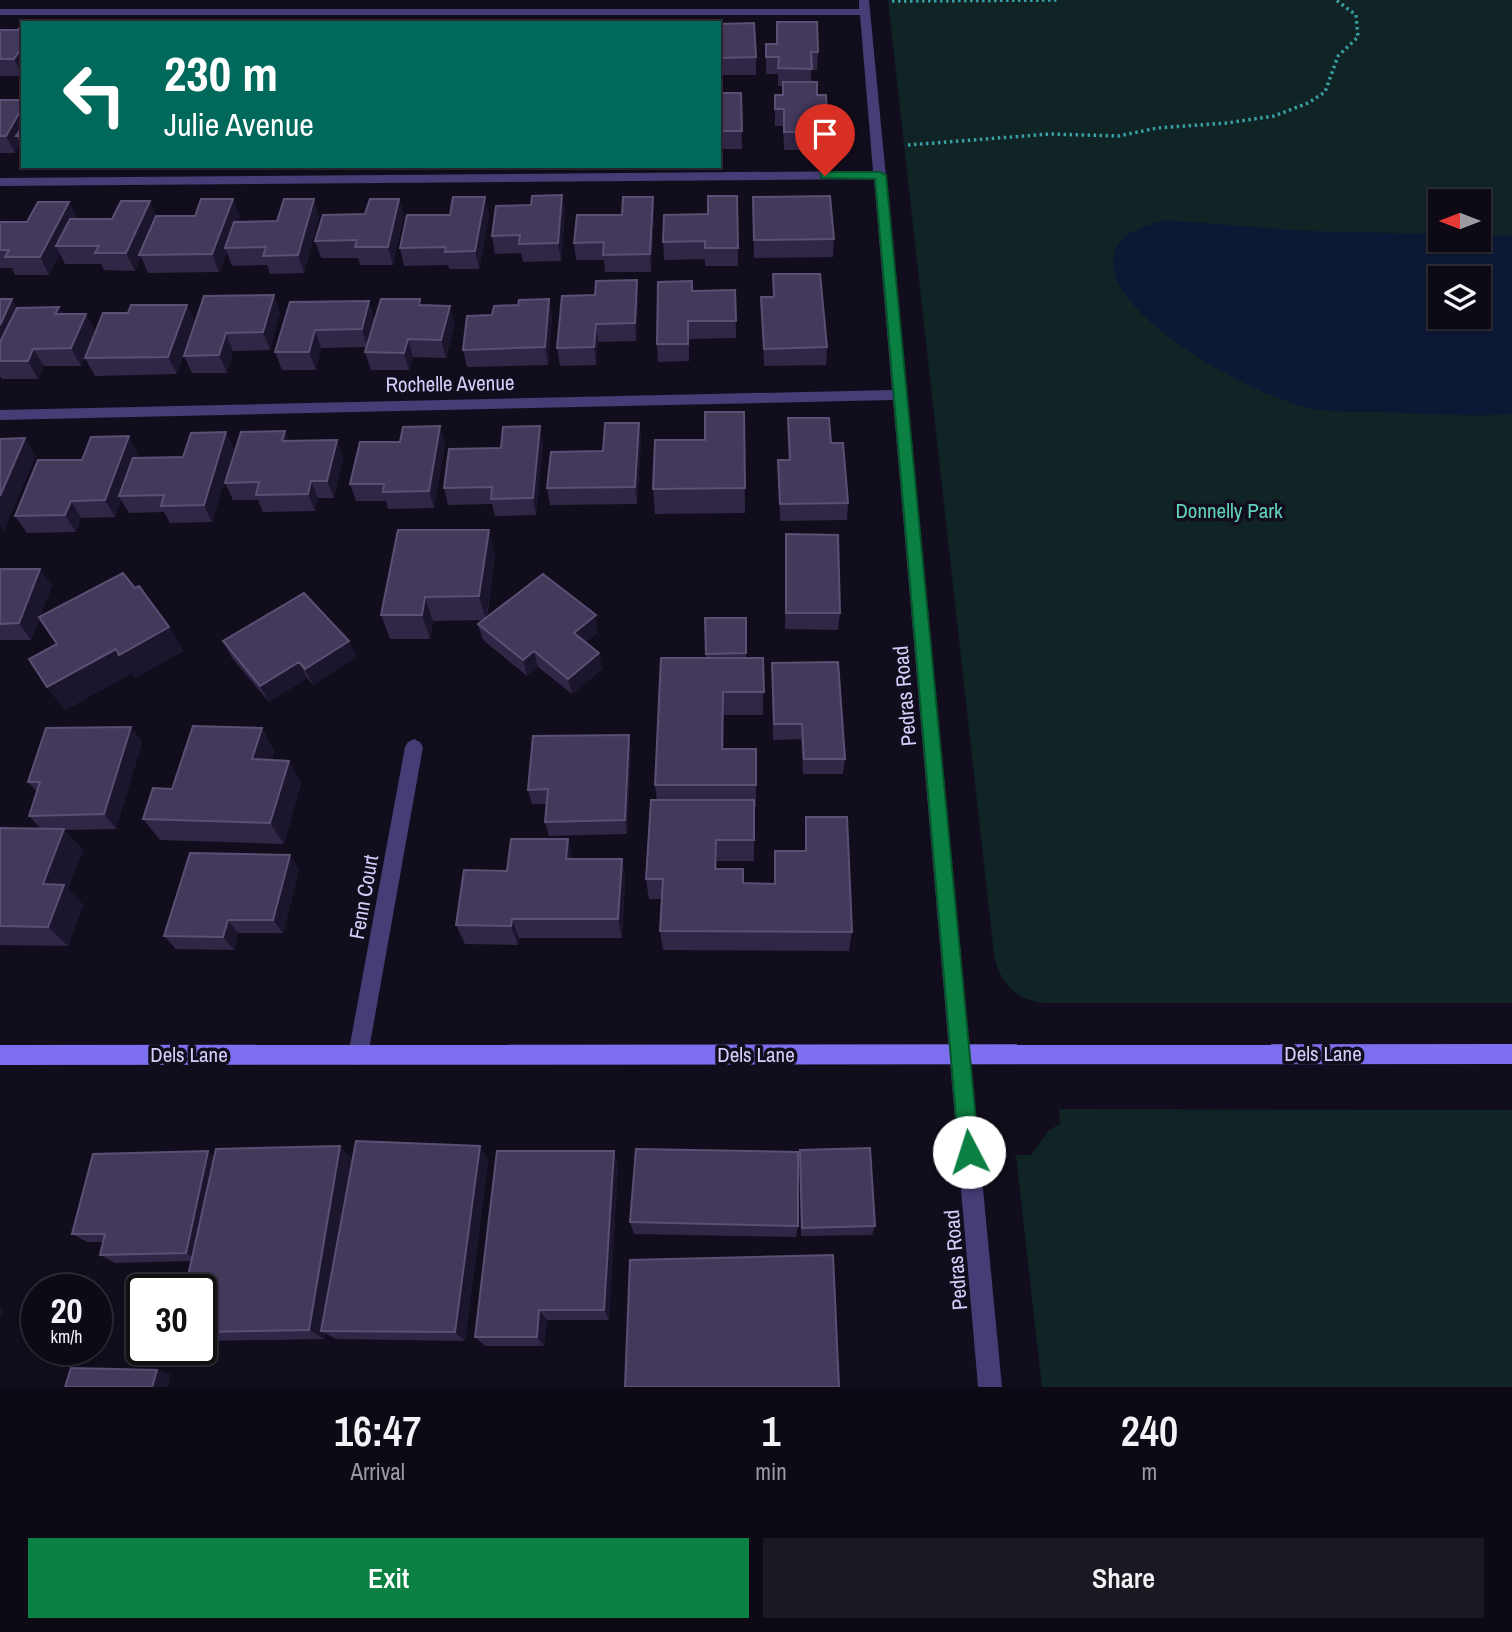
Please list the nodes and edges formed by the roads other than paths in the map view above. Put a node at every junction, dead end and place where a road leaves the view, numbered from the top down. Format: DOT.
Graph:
graph roads {
  1 [pos="865,6"];
  2 [pos="0,12"];
  3 [pos="880,175"];
  4 [pos="0,182"];
  5 [pos="900,395"];
  6 [pos="0,415"];
  7 [pos="414,747"];
  8 [pos="960,1054"];
  9 [pos="1512,1054"];
  10 [pos="0,1055"];
  11 [pos="358,1055"];
  12 [pos="990,1387"];
  1 -- 2 [label="street"];
  1 -- 3 [label="street, Pedras Road"];
  3 -- 4 [label="street"];
  3 -- 5 [label="street, Pedras Road"];
  5 -- 6 [label="street, Rochelle Avenue"];
  5 -- 8 [label="street, Pedras Road"];
  7 -- 11 [label="street, Fenn Court"];
  8 -- 9 [label="street, Dels Lane"];
  8 -- 11 [label="street, Dels Lane"];
  8 -- 12 [label="street, Pedras Road"];
  10 -- 11 [label="street, Dels Lane"];
}
